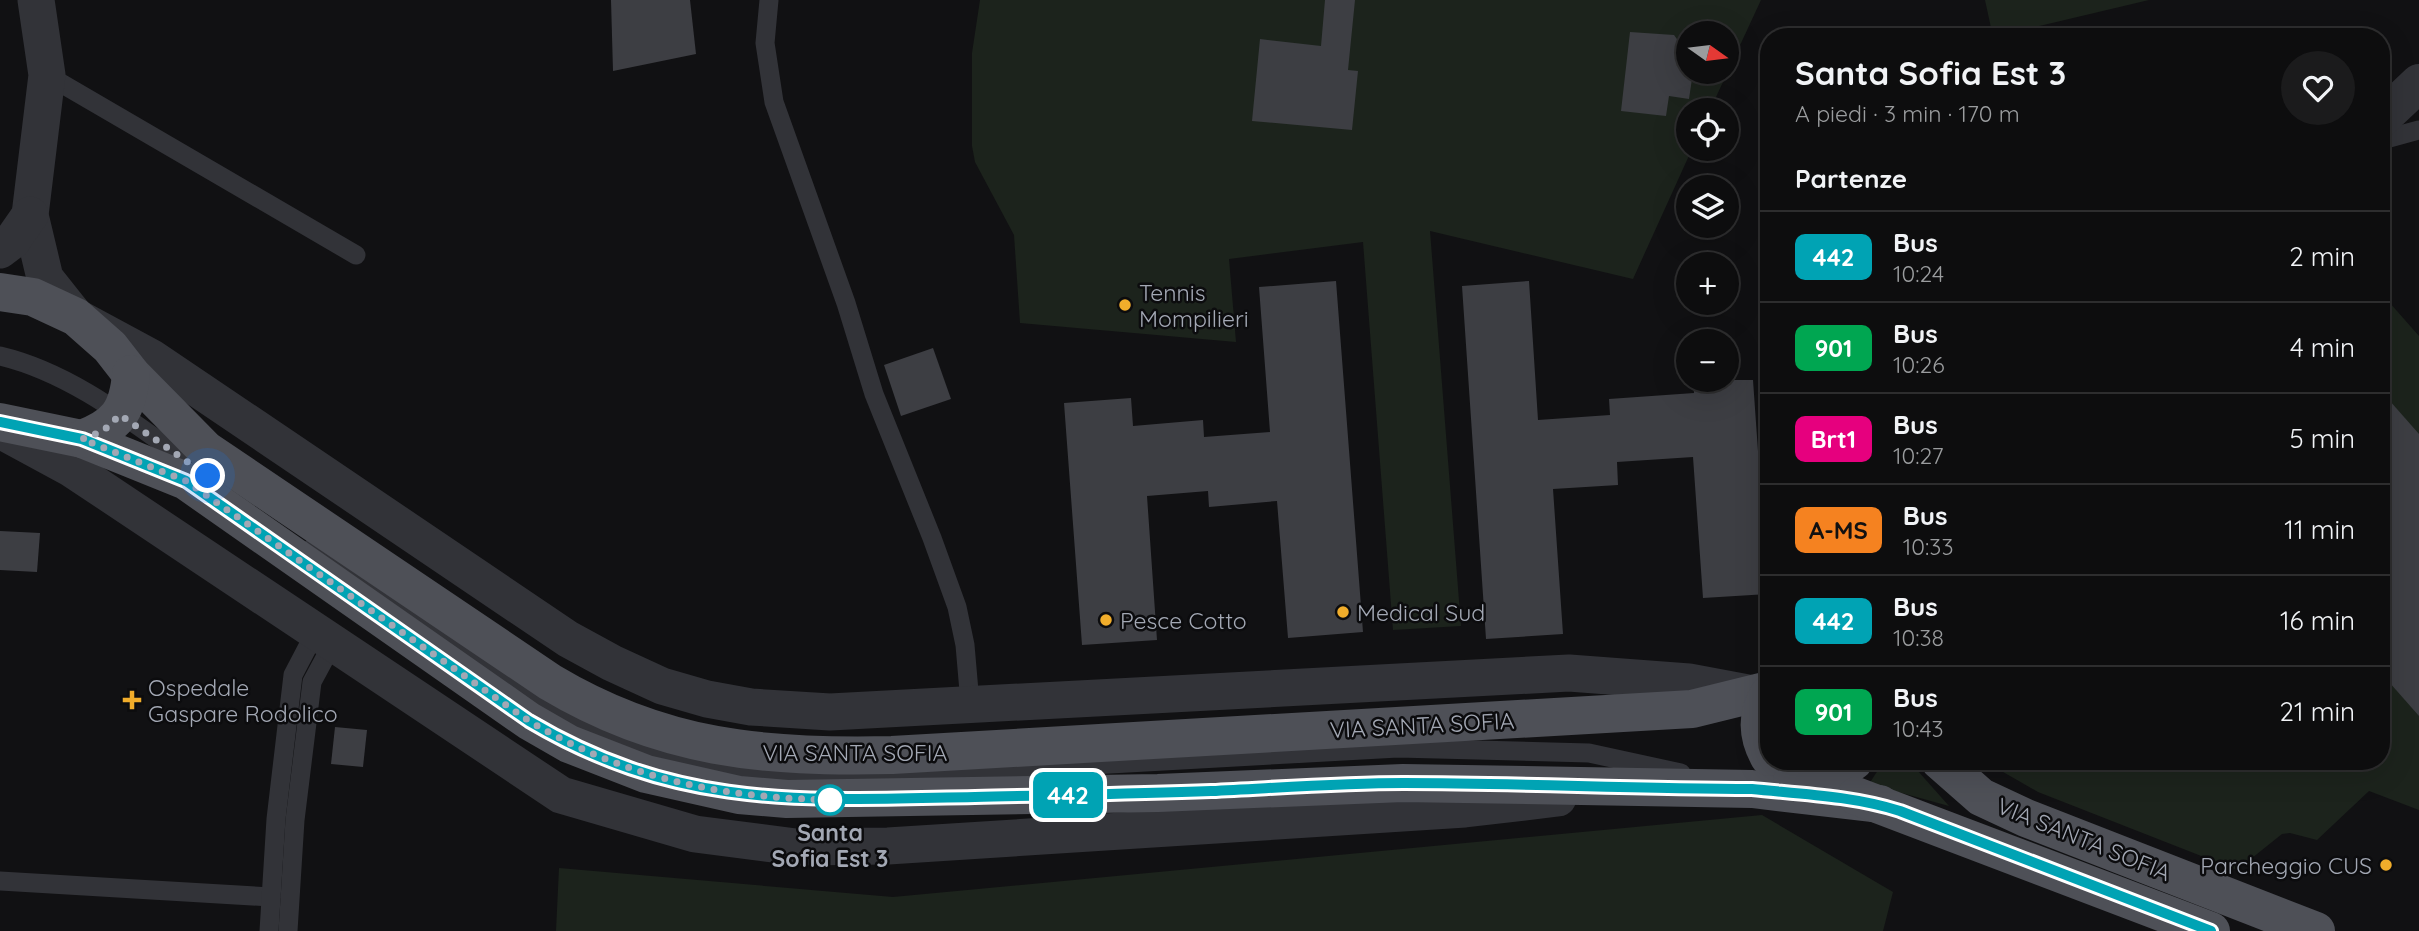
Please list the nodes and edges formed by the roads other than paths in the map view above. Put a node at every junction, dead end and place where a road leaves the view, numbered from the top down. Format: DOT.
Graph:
graph roads {
  1 [pos="36,0"];
  2 [pos="769,0"];
  3 [pos="47,75"];
  4 [pos="2419,83"];
  5 [pos="2419,93"];
  6 [pos="2390,112"];
  7 [pos="2390,114"];
  8 [pos="2419,130"];
  9 [pos="2390,138"];
  10 [pos="30,215"];
  11 [pos="0,250"];
  12 [pos="356,255"];
  13 [pos="0,292"];
  14 [pos="76,317"];
  15 [pos="0,356"];
  16 [pos="131,374"];
  17 [pos="120,415"];
  18 [pos="0,422"];
  19 [pos="0,430"];
  20 [pos="82,439"];
  21 [pos="325,637"];
  22 [pos="1760,692"];
  23 [pos="1760,694"];
  24 [pos="970,703"];
  25 [pos="1760,713"];
  26 [pos="1760,736"];
  27 [pos="1842,770"];
  28 [pos="1950,770"];
  29 [pos="1781,773"];
  30 [pos="1636,789"];
  31 [pos="1880,804"];
  32 [pos="0,881"];
  33 [pos="271,897"];
  34 [pos="269,931"];
  35 [pos="288,931"];
  36 [pos="2211,931"];
  37 [pos="2316,931"];
  1 -- 3 [label="street"];
  2 -- 24 [label="lane"];
  3 -- 10 [label="street"];
  3 -- 12 [label="lane"];
  4 -- 6 [label="street"];
  5 -- 7 [label="street"];
  8 -- 9 [label="lane"];
  10 -- 11 [label="street"];
  10 -- 14 [label="street"];
  13 -- 14 [label="main road, VIA SANTA SOFIA"];
  14 -- 16 [label="main road, VIA SANTA SOFIA"];
  14 -- 24 [label="street"];
  15 -- 17 [label="lane"];
  16 -- 17 [label="main road"];
  16 -- 23 [label="main road, VIA SANTA SOFIA"];
  17 -- 20 [label="main road"];
  17 -- 29 [label="lane"];
  18 -- 20 [label="main road, VIA SANTA SOFIA"];
  19 -- 21 [label="street"];
  20 -- 30 [label="main road, VIA SANTA SOFIA"];
  21 -- 30 [label="street"];
  21 -- 33 [label="lane"];
  21 -- 35 [label="lane"];
  22 -- 24 [label="street"];
  25 -- 26 [label="main road"];
  27 -- 29 [label="main road"];
  28 -- 37 [label="main road, VIA SANTA SOFIA"];
  29 -- 30 [label="main road, VIA SANTA SOFIA"];
  29 -- 31 [label="main road"];
  29 -- 31 [label="main road"];
  31 -- 36 [label="main road, VIA SANTA SOFIA"];
  32 -- 33 [label="lane"];
  33 -- 34 [label="lane"];
}
